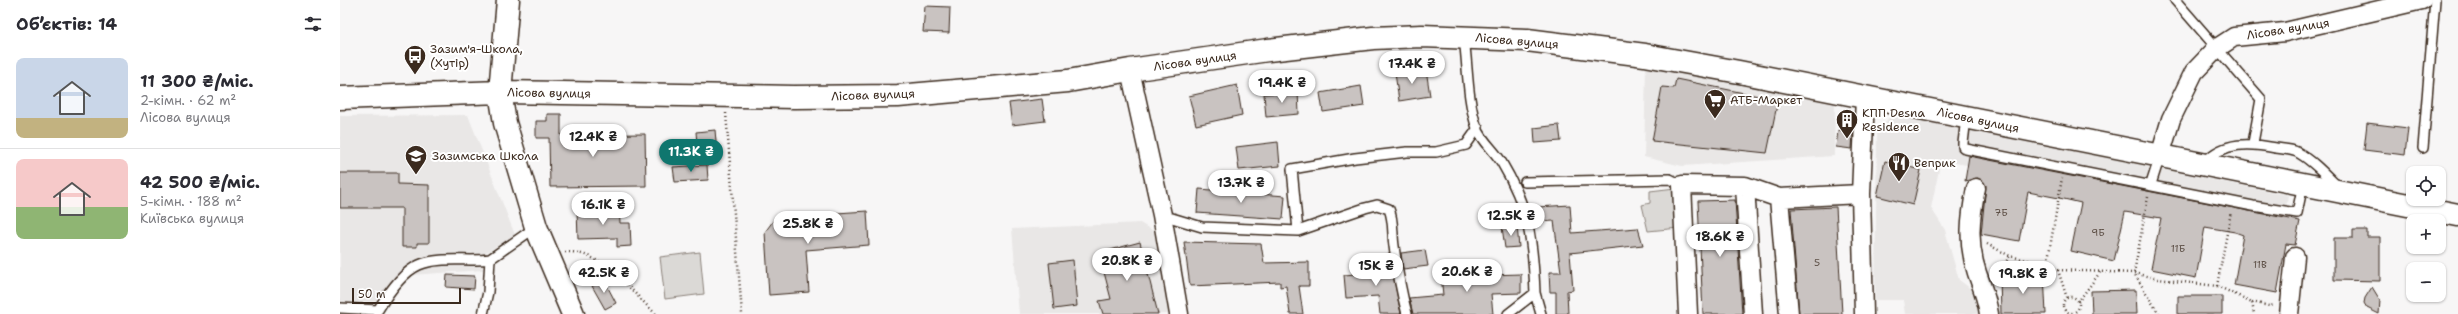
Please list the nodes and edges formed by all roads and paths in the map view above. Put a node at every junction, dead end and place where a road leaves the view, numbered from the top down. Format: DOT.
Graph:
graph roads {
  1 [pos="508,0"];
  2 [pos="2175,0"];
  3 [pos="2422,0"];
  4 [pos="2435,0"];
  5 [pos="1464,36"];
  6 [pos="2217,48"];
  7 [pos="1130,70"];
  8 [pos="500,92"];
  9 [pos="725,96"];
  10 [pos="1865,97"];
  11 [pos="340,98"];
  12 [pos="1966,118"];
  13 [pos="1478,128"];
  14 [pos="2253,143"];
  15 [pos="2424,148"];
  16 [pos="2160,156"];
  17 [pos="2202,165"];
  18 [pos="2064,166"];
  19 [pos="1525,182"];
  20 [pos="2151,184"];
  21 [pos="2303,184"];
  22 [pos="1682,185"];
  23 [pos="1745,186"];
  24 [pos="1976,188"];
  25 [pos="2342,192"];
  26 [pos="1862,194"];
  27 [pos="1779,198"];
  28 [pos="2234,202"];
  29 [pos="1162,215"];
  30 [pos="2458,215"];
  31 [pos="536,228"];
  32 [pos="1298,231"];
  33 [pos="1969,235"];
  34 [pos="560,252"];
  35 [pos="2010,256"];
  36 [pos="2295,258"];
  37 [pos="490,259"];
  38 [pos="2047,265"];
  39 [pos="2058,270"];
  40 [pos="2101,271"];
  41 [pos="2134,273"];
  42 [pos="2217,286"];
  43 [pos="1536,293"];
  44 [pos="2068,298"];
  45 [pos="2078,302"];
  46 [pos="2252,302"];
  47 [pos="2290,306"];
  48 [pos="340,308"];
  49 [pos="1988,308"];
  50 [pos="2072,313"];
  51 [pos="483,314"];
  52 [pos="573,314"];
  53 [pos="656,314"];
  54 [pos="742,314"];
  55 [pos="1179,314"];
  56 [pos="1407,314"];
  57 [pos="1508,314"];
  58 [pos="1541,314"];
  59 [pos="1688,314"];
  60 [pos="1752,314"];
  61 [pos="1789,314"];
  62 [pos="1864,314"];
  63 [pos="2159,314"];
  64 [pos="2254,314"];
  1 -- 8 [label="main road"];
  2 -- 6 [label="lane"];
  3 -- 6 [label="street, Лісова вулиця"];
  4 -- 15 [label="lane"];
  5 -- 7 [label="main road, Лісова вулиця"];
  5 -- 10 [label="main road, Лісова вулиця"];
  5 -- 13 [label="lane"];
  6 -- 14 [label="lane"];
  6 -- 16 [label="street, Лісова вулиця"];
  7 -- 9 [label="main road, Лісова вулиця"];
  7 -- 29 [label="street"];
  8 -- 9 [label="main road, Лісова вулиця"];
  8 -- 11 [label="main road, Лісова вулиця"];
  8 -- 31 [label="main road"];
  9 -- 54 [label="path"];
  10 -- 12 [label="main road, Лісова вулиця"];
  10 -- 26 [label="street"];
  12 -- 16 [label="main road, Лісова вулиця"];
  12 -- 18 [label="lane"];
  13 -- 32 [label="lane"];
  13 -- 43 [label="lane"];
  14 -- 17 [label="lane"];
  14 -- 25 [label="lane"];
  16 -- 17 [label="main road"];
  16 -- 20 [label="lane"];
  17 -- 21 [label="main road"];
  18 -- 20 [label="lane"];
  18 -- 38 [label="path"];
  19 -- 22 [label="lane"];
  20 -- 28 [label="lane"];
  20 -- 41 [label="path"];
  21 -- 25 [label="main road"];
  21 -- 28 [label="lane"];
  22 -- 23 [label="street"];
  22 -- 59 [label="street"];
  23 -- 27 [label="street"];
  23 -- 60 [label="street"];
  24 -- 33 [label="street"];
  25 -- 30 [label="main road"];
  26 -- 27 [label="street"];
  26 -- 62 [label="street"];
  27 -- 61 [label="street"];
  28 -- 42 [label="path"];
  29 -- 32 [label="lane"];
  29 -- 55 [label="street"];
  31 -- 37 [label="lane"];
  31 -- 52 [label="main road"];
  32 -- 56 [label="lane"];
  33 -- 35 [label="path"];
  33 -- 49 [label="street"];
  34 -- 53 [label="path"];
  35 -- 38 [label="path"];
  35 -- 49 [label="path"];
  36 -- 47 [label="street"];
  37 -- 48 [label="lane"];
  37 -- 51 [label="lane"];
  38 -- 39 [label="path"];
  39 -- 40 [label="path"];
  39 -- 44 [label="path"];
  40 -- 41 [label="path"];
  40 -- 45 [label="path"];
  41 -- 42 [label="path"];
  41 -- 63 [label="path"];
  42 -- 46 [label="path"];
  43 -- 57 [label="lane"];
  43 -- 58 [label="lane"];
  44 -- 45 [label="path"];
  44 -- 50 [label="path"];
  45 -- 50 [label="path"];
  46 -- 47 [label="path"];
  46 -- 64 [label="path"];
}
